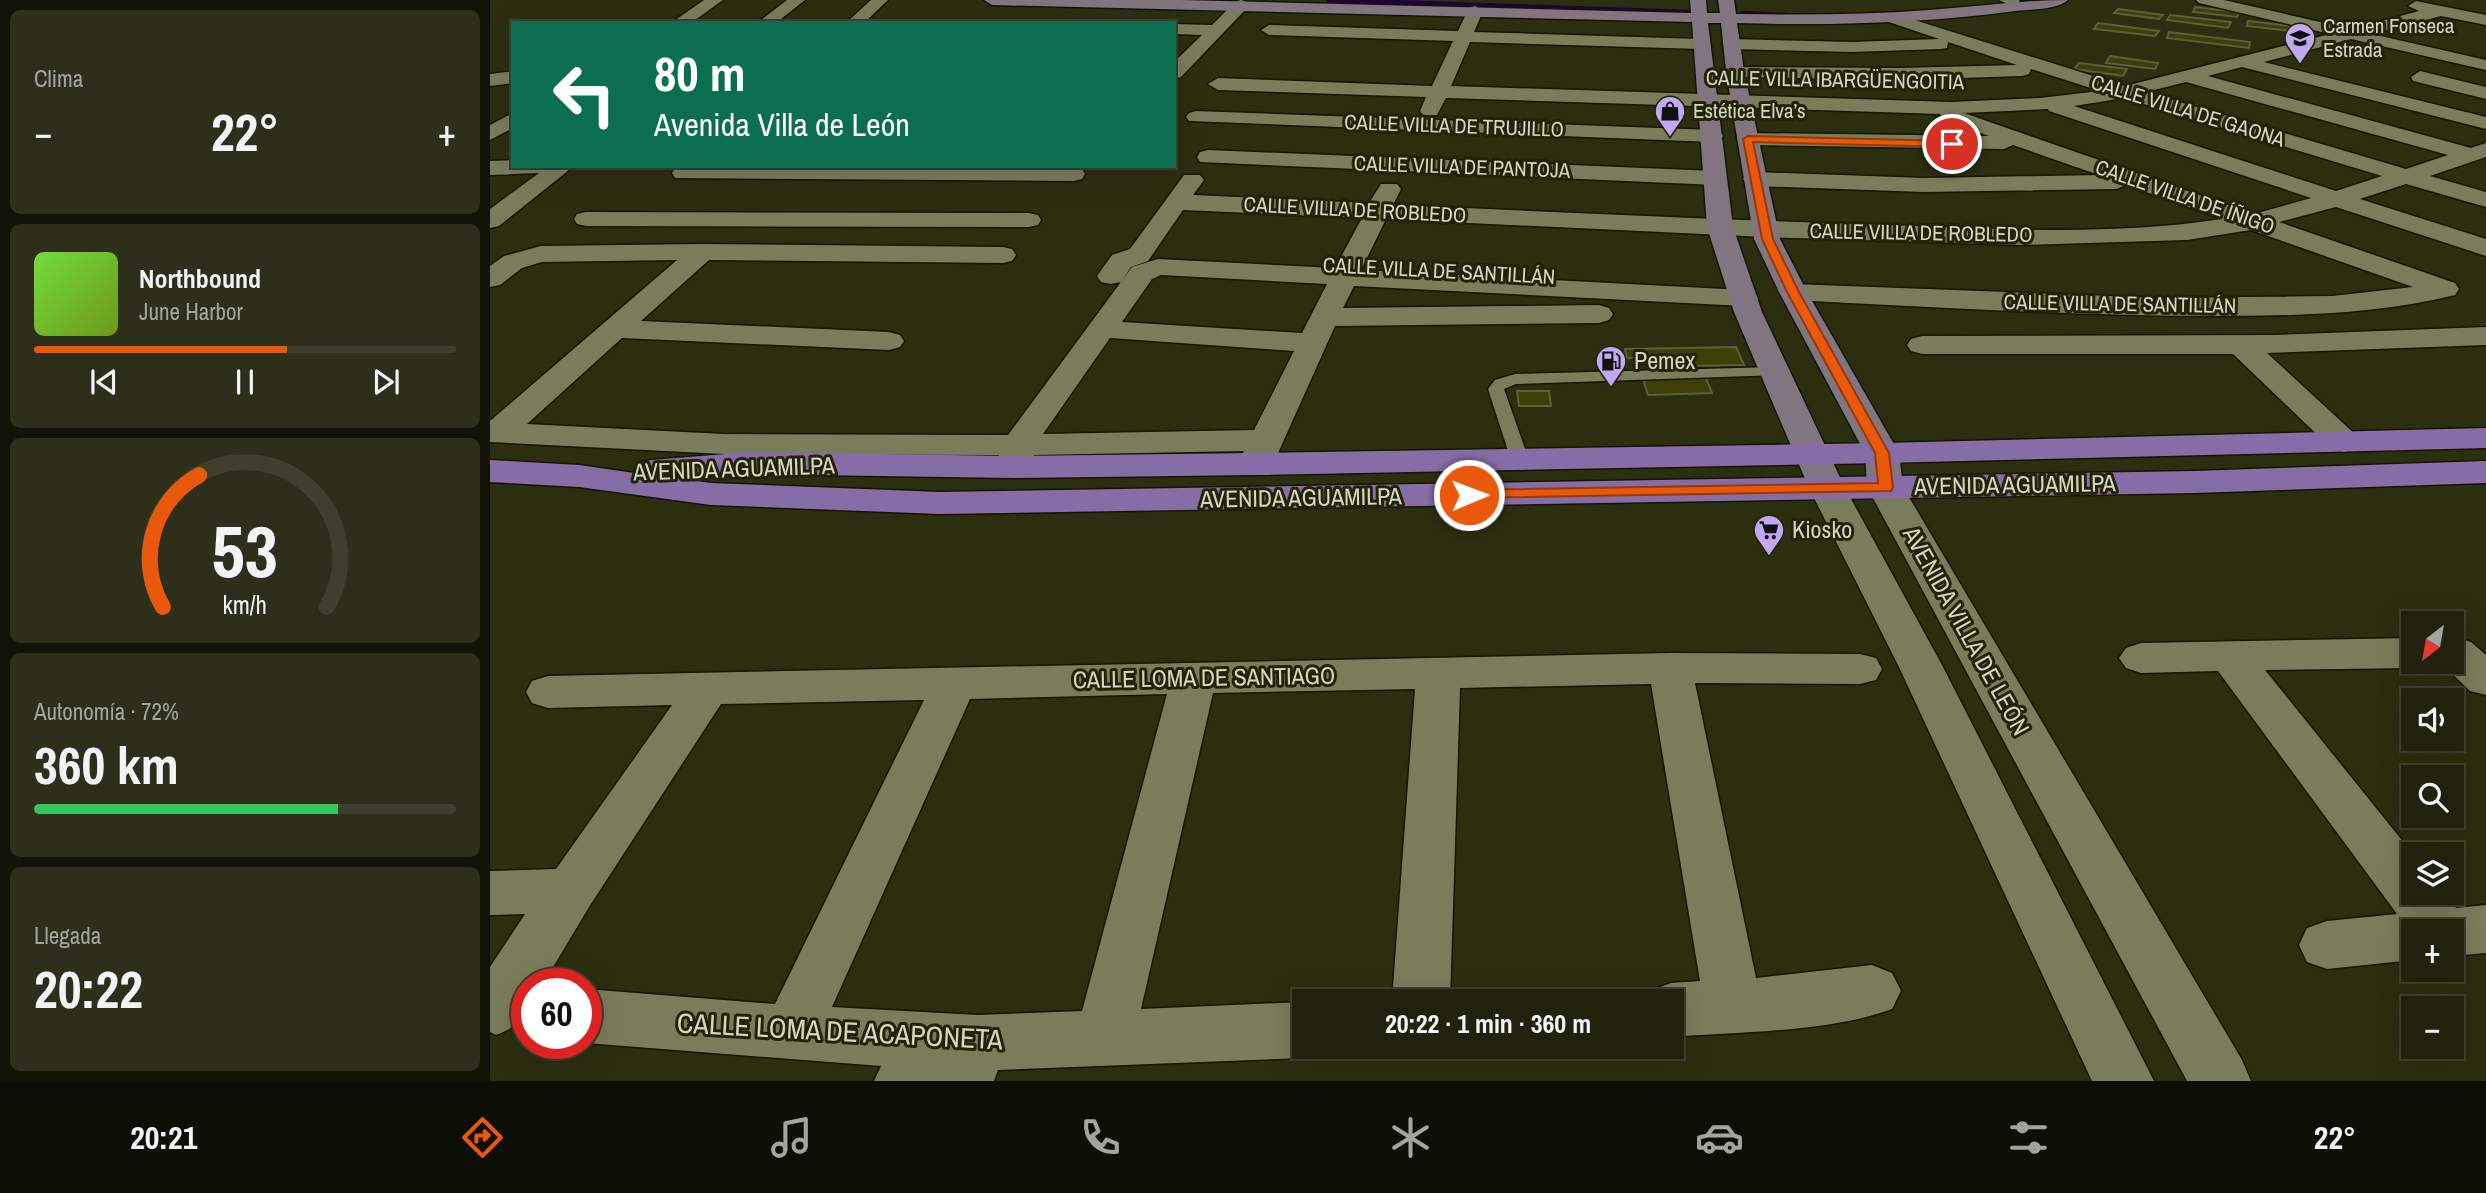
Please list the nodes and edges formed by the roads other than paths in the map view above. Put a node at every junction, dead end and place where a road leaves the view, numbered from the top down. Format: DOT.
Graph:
graph roads {
  1 [pos="715,0"];
  2 [pos="797,0"];
  3 [pos="880,0"];
  4 [pos="992,0"];
  5 [pos="1439,0"];
  6 [pos="2013,0"];
  7 [pos="2060,0"];
  8 [pos="2204,0"];
  9 [pos="1482,4"];
  10 [pos="1241,5"];
  11 [pos="1699,9"];
  12 [pos="2399,12"];
  13 [pos="2359,13"];
  14 [pos="1729,18"];
  15 [pos="1892,18"];
  16 [pos="2486,20"];
  17 [pos="682,21"];
  18 [pos="768,21"];
  19 [pos="856,21"];
  20 [pos="1176,29"];
  21 [pos="1217,30"];
  22 [pos="1269,30"];
  23 [pos="1307,32"];
  24 [pos="2349,33"];
  25 [pos="1466,36"];
  26 [pos="1968,43"];
  27 [pos="1701,44"];
  28 [pos="1294,47"];
  29 [pos="2298,47"];
  30 [pos="2486,53"];
  31 [pos="1183,54"];
  32 [pos="2338,57"];
  33 [pos="1427,60"];
  34 [pos="1462,61"];
  35 [pos="2242,61"];
  36 [pos="1280,65"];
  37 [pos="2048,69"];
  38 [pos="1735,71"];
  39 [pos="2405,73"];
  40 [pos="2185,76"];
  41 [pos="511,77"];
  42 [pos="490,80"];
  43 [pos="1218,84"];
  44 [pos="1264,86"];
  45 [pos="1440,92"];
  46 [pos="2124,92"];
  47 [pos="2486,93"];
  48 [pos="1709,102"];
  49 [pos="1741,102"];
  50 [pos="2045,104"];
  51 [pos="1924,106"];
  52 [pos="1196,117"];
  53 [pos="1237,118"];
  54 [pos="511,120"];
  55 [pos="2486,123"];
  56 [pos="1423,125"];
  57 [pos="490,134"];
  58 [pos="1712,136"];
  59 [pos="1748,139"];
  60 [pos="2030,143"];
  61 [pos="2481,154"];
  62 [pos="1208,157"];
  63 [pos="1401,164"];
  64 [pos="511,167"];
  65 [pos="490,168"];
  66 [pos="560,168"];
  67 [pos="817,170"];
  68 [pos="930,170"];
  69 [pos="1078,170"];
  70 [pos="2404,176"];
  71 [pos="1715,178"];
  72 [pos="1755,179"];
  73 [pos="673,181"];
  74 [pos="2137,181"];
  75 [pos="2336,200"];
  76 [pos="2486,200"];
  77 [pos="1177,202"];
  78 [pos="1378,211"];
  79 [pos="586,219"];
  80 [pos="629,219"];
  81 [pos="1029,220"];
  82 [pos="490,221"];
  83 [pos="2253,222"];
  84 [pos="1720,227"];
  85 [pos="1765,229"];
  86 [pos="2486,248"];
  87 [pos="702,251"];
  88 [pos="1144,262"];
  89 [pos="1347,271"];
  90 [pos="490,279"];
  91 [pos="2445,289"];
  92 [pos="1793,292"];
  93 [pos="1744,299"];
  94 [pos="614,329"];
  95 [pos="1101,329"];
  96 [pos="1318,330"];
  97 [pos="2486,336"];
  98 [pos="889,341"];
  99 [pos="1922,345"];
  100 [pos="2242,346"];
  101 [pos="2205,347"];
  102 [pos="1775,372"];
  103 [pos="494,432"];
  104 [pos="2486,438"];
  105 [pos="2344,442"];
  106 [pos="2306,443"];
  107 [pos="1261,452"];
  108 [pos="982,456"];
  109 [pos="1016,456"];
  110 [pos="1520,460"];
  111 [pos="924,466"];
  112 [pos="1884,470"];
  113 [pos="490,471"];
  114 [pos="1820,471"];
  115 [pos="2486,472"];
  116 [pos="579,476"];
  117 [pos="1091,502"];
  118 [pos="2401,653"];
  119 [pos="2230,657"];
  120 [pos="2141,658"];
  121 [pos="1670,668"];
  122 [pos="1860,669"];
  123 [pos="1438,673"];
  124 [pos="1194,677"];
  125 [pos="955,682"];
  126 [pos="708,688"];
  127 [pos="548,692"];
  128 [pos="570,891"];
  129 [pos="490,893"];
  130 [pos="2433,919"];
  131 [pos="2486,929"];
  132 [pos="2464,931"];
  133 [pos="2401,937"];
  134 [pos="2328,945"];
  135 [pos="1422,989"];
  136 [pos="1872,991"];
  137 [pos="1733,1006"];
  138 [pos="504,1009"];
  139 [pos="1684,1009"];
  140 [pos="602,1017"];
  141 [pos="1292,1030"];
  142 [pos="790,1033"];
  143 [pos="1105,1037"];
  144 [pos="942,1062"];
  145 [pos="2123,1081"];
  146 [pos="2220,1081"];
  1 -- 17 [label="street"];
  2 -- 18 [label="street"];
  3 -- 19 [label="street"];
  4 -- 10 [label="street"];
  5 -- 9 [label="street"];
  6 -- 14 [label="street"];
  7 -- 15 [label="street"];
  8 -- 24 [label="street"];
  9 -- 10 [label="street"];
  9 -- 11 [label="street"];
  9 -- 25 [label="street"];
  10 -- 21 [label="street"];
  11 -- 14 [label="street"];
  11 -- 27 [label="street"];
  12 -- 13 [label="street"];
  12 -- 16 [label="street, CALLE VILLA IBARGÜENGOITIA"];
  12 -- 24 [label="street, CALLE VILLA IBARGÜENGOITIA"];
  14 -- 15 [label="street"];
  14 -- 26 [label="street"];
  14 -- 38 [label="street, AVENIDA VILLA DE LEÓN"];
  15 -- 26 [label="street, CALLE VILLA DE GAONA"];
  20 -- 21 [label="street"];
  21 -- 31 [label="street"];
  22 -- 23 [label="street"];
  23 -- 25 [label="street"];
  23 -- 28 [label="street"];
  24 -- 29 [label="street, CALLE VILLA IBARGÜENGOITIA"];
  24 -- 30 [label="street"];
  25 -- 27 [label="street"];
  25 -- 34 [label="street"];
  26 -- 37 [label="street, CALLE VILLA DE GAONA"];
  27 -- 48 [label="street"];
  29 -- 32 [label="street"];
  29 -- 35 [label="street, CALLE VILLA IBARGÜENGOITIA"];
  33 -- 34 [label="street"];
  34 -- 45 [label="street"];
  35 -- 40 [label="street, CALLE VILLA IBARGÜENGOITIA"];
  35 -- 55 [label="street"];
  36 -- 44 [label="street"];
  37 -- 38 [label="street"];
  37 -- 46 [label="street, CALLE VILLA DE GAONA"];
  38 -- 49 [label="street, AVENIDA VILLA DE LEÓN"];
  39 -- 47 [label="street"];
  40 -- 46 [label="street, CALLE VILLA IBARGÜENGOITIA"];
  40 -- 61 [label="street"];
  41 -- 42 [label="street"];
  43 -- 44 [label="street, CALLE VILLA IBARGÜENGOITIA"];
  44 -- 45 [label="street, CALLE VILLA IBARGÜENGOITIA"];
  45 -- 48 [label="street, CALLE VILLA IBARGÜENGOITIA"];
  45 -- 56 [label="street"];
  46 -- 50 [label="street, CALLE VILLA IBARGÜENGOITIA"];
  46 -- 70 [label="street, CALLE VILLA DE GAONA"];
  48 -- 49 [label="street, CALLE VILLA IBARGÜENGOITIA"];
  48 -- 58 [label="street"];
  49 -- 51 [label="street, CALLE VILLA IBARGÜENGOITIA"];
  49 -- 59 [label="street, AVENIDA VILLA DE LEÓN"];
  50 -- 51 [label="street, CALLE VILLA IBARGÜENGOITIA"];
  50 -- 75 [label="street"];
  51 -- 60 [label="street, CALLE VILLA DE ÍÑIGO"];
  52 -- 53 [label="street, CALLE VILLA DE TRUJILLO"];
  53 -- 56 [label="street, CALLE VILLA DE TRUJILLO"];
  53 -- 62 [label="street"];
  54 -- 57 [label="street"];
  56 -- 58 [label="street, CALLE VILLA DE TRUJILLO"];
  56 -- 63 [label="street"];
  58 -- 71 [label="street"];
  59 -- 60 [label="street"];
  59 -- 72 [label="street, AVENIDA VILLA DE LEÓN"];
  60 -- 74 [label="street, CALLE VILLA DE ÍÑIGO"];
  61 -- 70 [label="street, CALLE VILLA DE ROBLEDO"];
  62 -- 63 [label="street, CALLE VILLA DE PANTOJA"];
  62 -- 77 [label="street"];
  63 -- 71 [label="street, CALLE VILLA DE PANTOJA"];
  63 -- 78 [label="street"];
  64 -- 65 [label="street"];
  66 -- 82 [label="street"];
  67 -- 68 [label="street"];
  67 -- 73 [label="street"];
  68 -- 69 [label="street"];
  69 -- 81 [label="street"];
  70 -- 75 [label="street, CALLE VILLA DE ROBLEDO"];
  70 -- 76 [label="street, CALLE VILLA DE GAONA"];
  71 -- 84 [label="street"];
  72 -- 74 [label="street"];
  72 -- 85 [label="street, AVENIDA VILLA DE LEÓN"];
  73 -- 80 [label="street"];
  74 -- 83 [label="street, CALLE VILLA DE ÍÑIGO"];
  75 -- 83 [label="street, CALLE VILLA DE ROBLEDO"];
  75 -- 86 [label="street"];
  77 -- 78 [label="street, CALLE VILLA DE ROBLEDO"];
  77 -- 88 [label="street"];
  78 -- 84 [label="street, CALLE VILLA DE ROBLEDO"];
  78 -- 89 [label="street"];
  79 -- 80 [label="street"];
  80 -- 81 [label="street"];
  81 -- 87 [label="street"];
  83 -- 85 [label="street, CALLE VILLA DE ROBLEDO"];
  83 -- 91 [label="street, CALLE VILLA DE ÍÑIGO"];
  84 -- 85 [label="street, CALLE VILLA DE ROBLEDO"];
  84 -- 93 [label="street"];
  85 -- 92 [label="street, AVENIDA VILLA DE LEÓN"];
  87 -- 90 [label="street"];
  87 -- 94 [label="street"];
  88 -- 89 [label="street, CALLE VILLA DE SANTILLÁN"];
  88 -- 95 [label="street"];
  88 -- 108 [label="street"];
  89 -- 93 [label="street, CALLE VILLA DE SANTILLÁN"];
  89 -- 96 [label="street"];
  91 -- 92 [label="street, CALLE VILLA DE SANTILLÁN"];
  92 -- 112 [label="street, AVENIDA VILLA DE LEÓN"];
  93 -- 96 [label="street"];
  93 -- 102 [label="street"];
  94 -- 98 [label="street"];
  94 -- 103 [label="street"];
  95 -- 96 [label="street"];
  95 -- 109 [label="street"];
  96 -- 107 [label="street"];
  97 -- 100 [label="street"];
  99 -- 101 [label="street"];
  100 -- 101 [label="street"];
  100 -- 105 [label="street"];
  101 -- 106 [label="street"];
  102 -- 110 [label="lane"];
  102 -- 114 [label="street"];
  103 -- 108 [label="street"];
  104 -- 105 [label="main road, AVENIDA AGUAMILPA"];
  105 -- 106 [label="main road, AVENIDA AGUAMILPA"];
  106 -- 112 [label="main road, AVENIDA AGUAMILPA"];
  107 -- 109 [label="main road, AVENIDA AGUAMILPA"];
  107 -- 110 [label="main road, AVENIDA AGUAMILPA"];
  108 -- 109 [label="main road, AVENIDA AGUAMILPA"];
  108 -- 111 [label="main road, AVENIDA AGUAMILPA"];
  110 -- 114 [label="main road, AVENIDA AGUAMILPA"];
  111 -- 116 [label="main road, AVENIDA AGUAMILPA"];
  111 -- 117 [label="main road"];
  112 -- 114 [label="main road, AVENIDA AGUAMILPA"];
  112 -- 115 [label="main road, AVENIDA AGUAMILPA"];
  112 -- 146 [label="street, AVENIDA VILLA DE LEÓN"];
  113 -- 116 [label="main road, AVENIDA AGUAMILPA"];
  114 -- 117 [label="main road, AVENIDA AGUAMILPA"];
  114 -- 145 [label="street"];
  116 -- 117 [label="main road, AVENIDA AGUAMILPA"];
  118 -- 119 [label="street"];
  119 -- 120 [label="street"];
  119 -- 130 [label="street"];
  121 -- 122 [label="street, CALLE LOMA DE SANTIAGO"];
  121 -- 123 [label="street, CALLE LOMA DE SANTIAGO"];
  121 -- 137 [label="street"];
  123 -- 124 [label="street, CALLE LOMA DE SANTIAGO"];
  123 -- 135 [label="street"];
  124 -- 125 [label="street, CALLE LOMA DE SANTIAGO"];
  124 -- 143 [label="street"];
  125 -- 126 [label="street, CALLE LOMA DE SANTIAGO"];
  125 -- 142 [label="street"];
  126 -- 127 [label="street, CALLE LOMA DE SANTIAGO"];
  126 -- 128 [label="street"];
  128 -- 129 [label="street"];
  128 -- 138 [label="street"];
  131 -- 132 [label="street"];
  133 -- 134 [label="street"];
  136 -- 137 [label="street"];
  137 -- 139 [label="street"];
  140 -- 142 [label="street, CALLE LOMA DE ACAPONETA"];
  141 -- 143 [label="street, CALLE LOMA DE ACAPONETA"];
  142 -- 144 [label="street, CALLE LOMA DE ACAPONETA"];
  143 -- 144 [label="street, CALLE LOMA DE ACAPONETA"];
}
